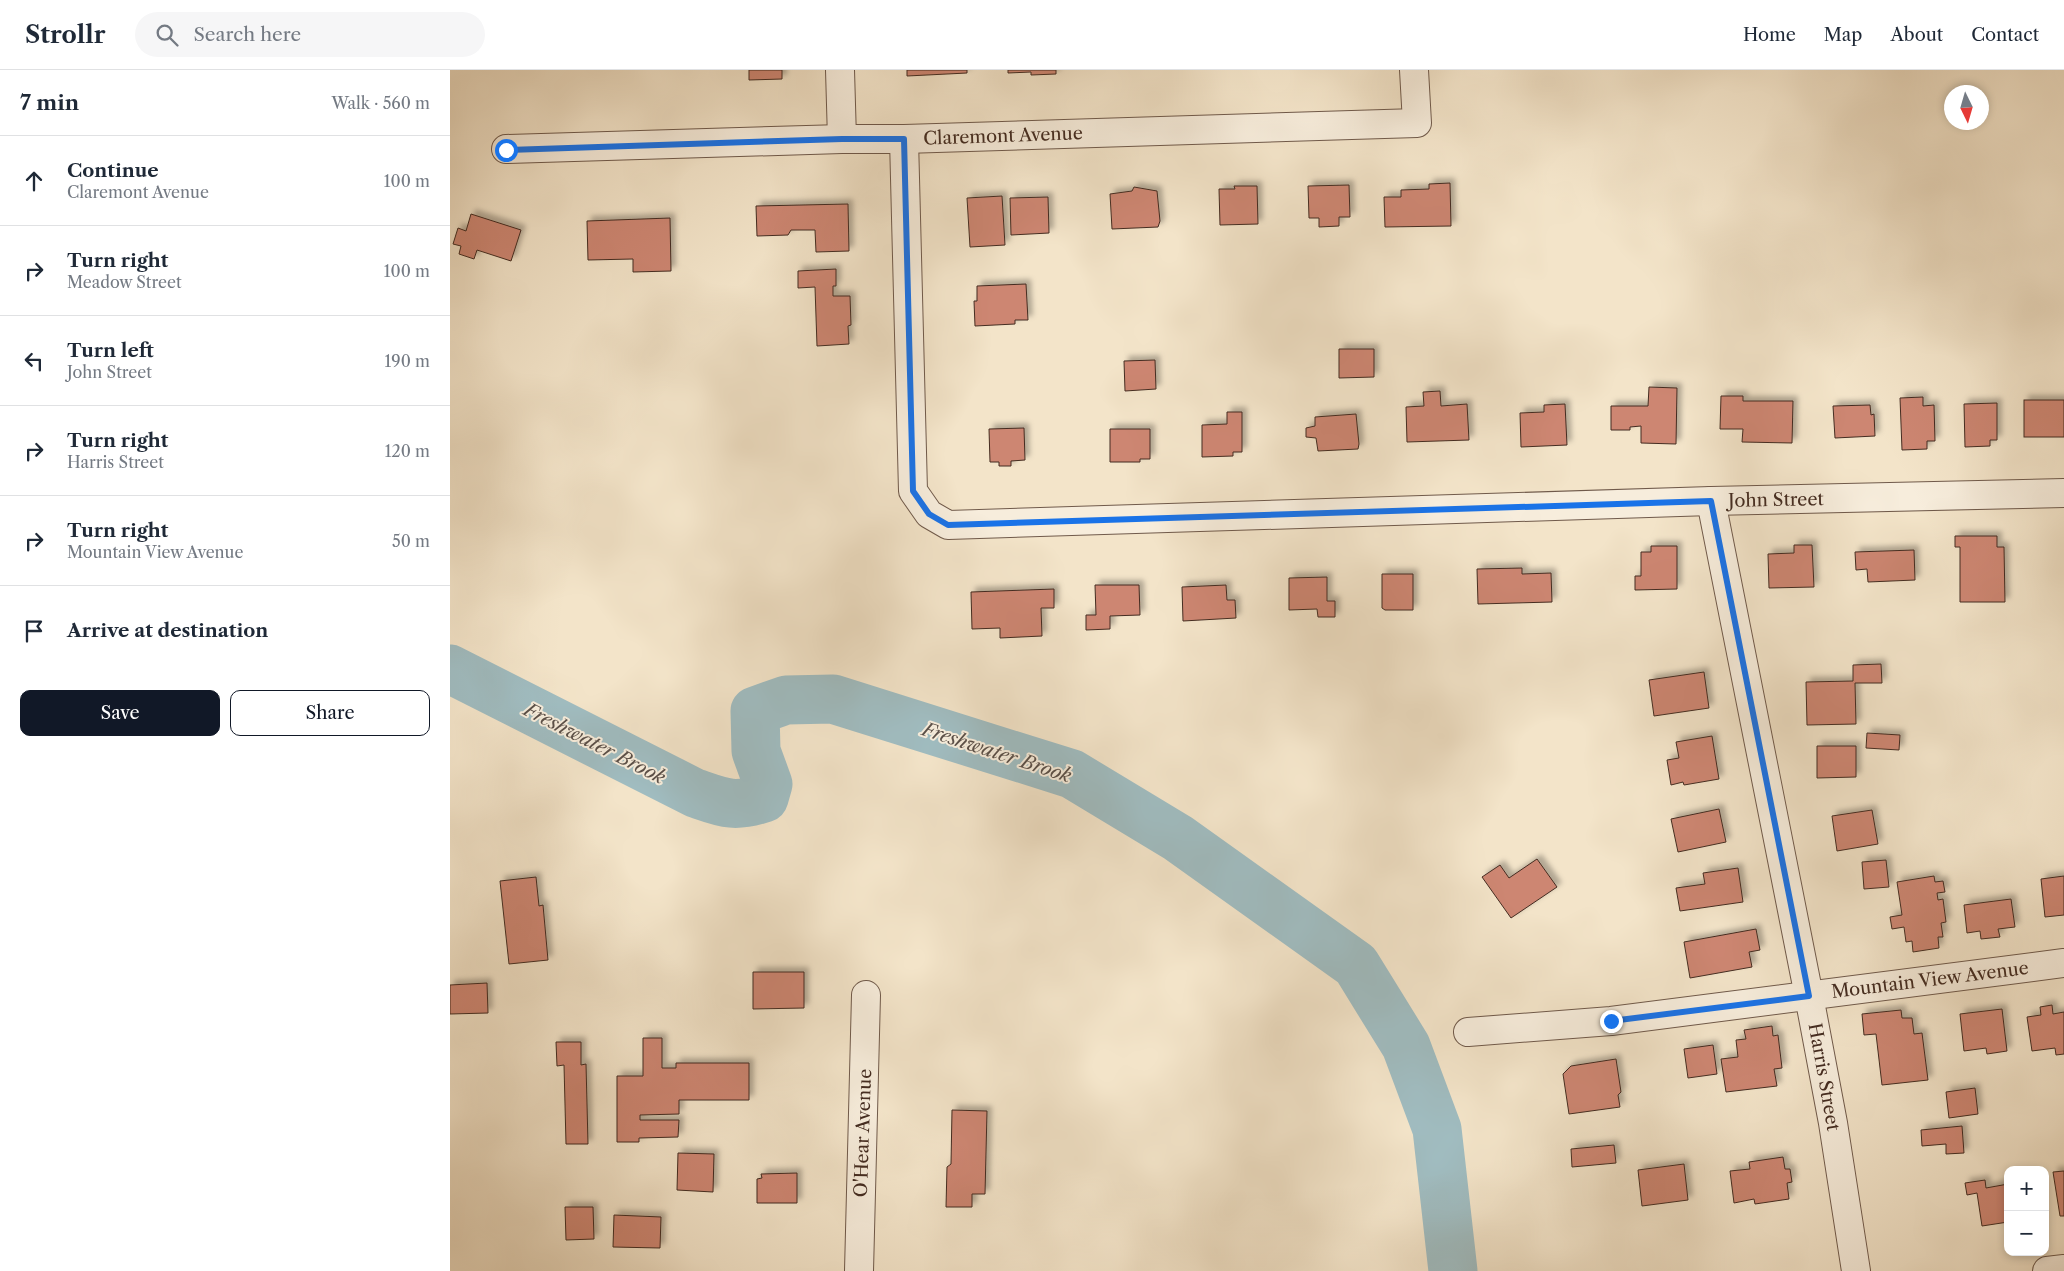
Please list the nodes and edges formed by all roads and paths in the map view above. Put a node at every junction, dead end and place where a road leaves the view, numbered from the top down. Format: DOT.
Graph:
graph roads {
  1 [pos="840,70"];
  2 [pos="1414,70"];
  3 [pos="842,139"];
  4 [pos="904,139"];
  5 [pos="506,150"];
  6 [pos="2064,493"];
  7 [pos="1711,501"];
  8 [pos="2064,963"];
  9 [pos="866,995"];
  10 [pos="1809,996"];
  11 [pos="1468,1032"];
  12 [pos="2064,1269"];
  13 [pos="859,1271"];
  14 [pos="1856,1271"];
  15 [pos="2048,1271"];
  1 -- 3 [label="street"];
  2 -- 4 [label="street, Claremont Avenue"];
  3 -- 4 [label="street, Claremont Avenue"];
  3 -- 5 [label="street, Claremont Avenue"];
  4 -- 7 [label="street, John Street"];
  6 -- 7 [label="street, John Street"];
  7 -- 10 [label="street, Harris Street"];
  8 -- 10 [label="street, Mountain View Avenue"];
  9 -- 13 [label="street, O'Hear Avenue"];
  10 -- 11 [label="street, Mountain View Avenue"];
  10 -- 14 [label="street, Harris Street"];
  12 -- 15 [label="street"];
}
